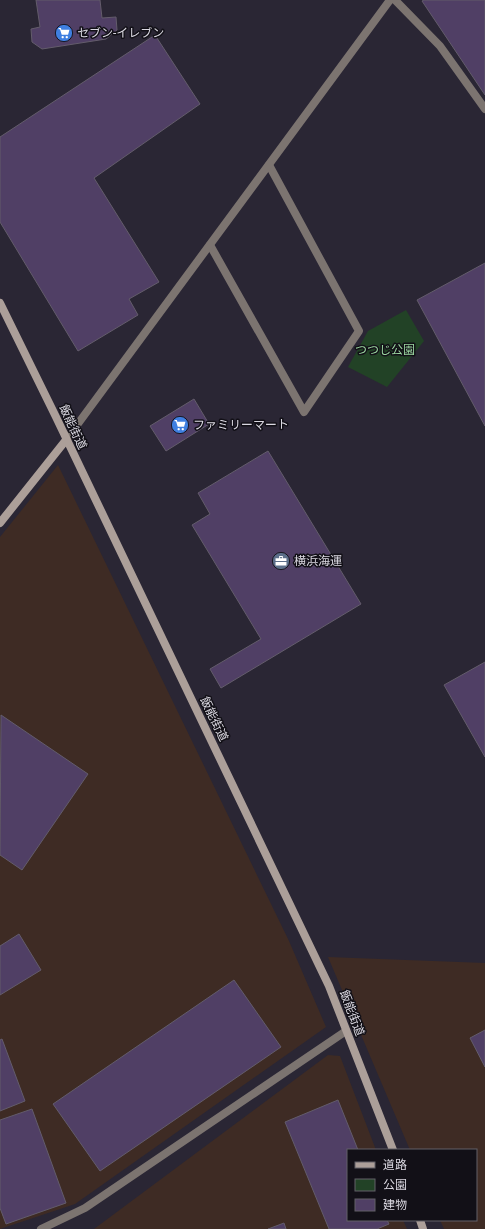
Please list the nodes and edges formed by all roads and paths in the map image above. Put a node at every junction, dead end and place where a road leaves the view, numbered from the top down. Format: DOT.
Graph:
graph roads {
  1 [pos="390,0"];
  2 [pos="395,0"];
  3 [pos="485,109"];
  4 [pos="269,165"];
  5 [pos="210,245"];
  6 [pos="0,303"];
  7 [pos="66,440"];
  8 [pos="0,523"];
  9 [pos="346,1031"];
  10 [pos="393,1149"];
  11 [pos="41,1229"];
  1 -- 4 [label="street"];
  2 -- 3 [label="street"];
  4 -- 5 [label="street"];
  4 -- 5 [label="street"];
  5 -- 7 [label="street"];
  6 -- 7 [label="street, 飯能街道"];
  7 -- 8 [label="street"];
  7 -- 9 [label="street, 飯能街道"];
  9 -- 10 [label="street, 飯能街道"];
  9 -- 11 [label="street"];
}
